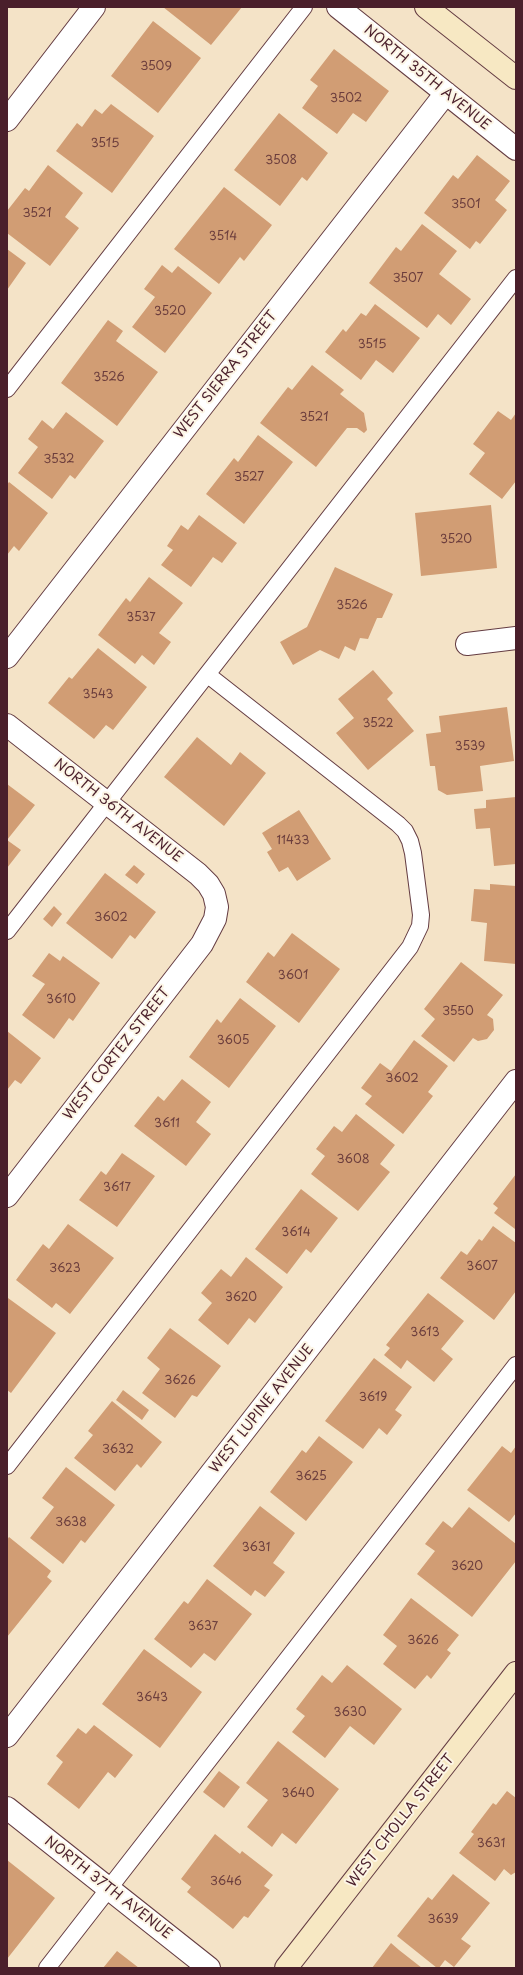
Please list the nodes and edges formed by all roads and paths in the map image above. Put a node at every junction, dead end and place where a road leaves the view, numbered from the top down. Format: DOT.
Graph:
graph roads {
  1 [pos="94,7"];
  2 [pos="304,7"];
  3 [pos="338,7"];
  4 [pos="426,7"];
  5 [pos="516,78"];
  6 [pos="446,93"];
  7 [pos="7,120"];
  8 [pos="516,149"];
  9 [pos="516,278"];
  10 [pos="7,389"];
  11 [pos="516,638"];
  12 [pos="467,644"];
  13 [pos="7,657"];
  14 [pos="208,676"];
  15 [pos="7,725"];
  16 [pos="107,803"];
  17 [pos="217,907"];
  18 [pos="7,931"];
  19 [pos="516,1081"];
  20 [pos="7,1196"];
  21 [pos="516,1365"];
  22 [pos="7,1466"];
  23 [pos="516,1673"];
  24 [pos="7,1736"];
  25 [pos="7,1808"];
  26 [pos="109,1888"];
  27 [pos="47,1968"];
  28 [pos="209,1968"];
  29 [pos="286,1968"];
  1 -- 7 [label="street"];
  2 -- 10 [label="lane"];
  3 -- 6 [label="street, NORTH 35TH AVENUE"];
  4 -- 5 [label="street"];
  6 -- 8 [label="street, NORTH 35TH AVENUE"];
  6 -- 13 [label="street, WEST SIERRA STREET"];
  9 -- 14 [label="lane"];
  11 -- 12 [label="street"];
  14 -- 16 [label="lane"];
  14 -- 22 [label="lane"];
  15 -- 16 [label="street, NORTH 36TH AVENUE"];
  16 -- 17 [label="street, NORTH 36TH AVENUE"];
  16 -- 18 [label="lane"];
  17 -- 20 [label="street, WEST CORTEZ STREET"];
  19 -- 24 [label="street, WEST LUPINE AVENUE"];
  21 -- 26 [label="lane"];
  23 -- 29 [label="street, WEST CHOLLA STREET"];
  25 -- 26 [label="street, NORTH 37TH AVENUE"];
  26 -- 27 [label="lane"];
  26 -- 28 [label="street, NORTH 37TH AVENUE"];
}
